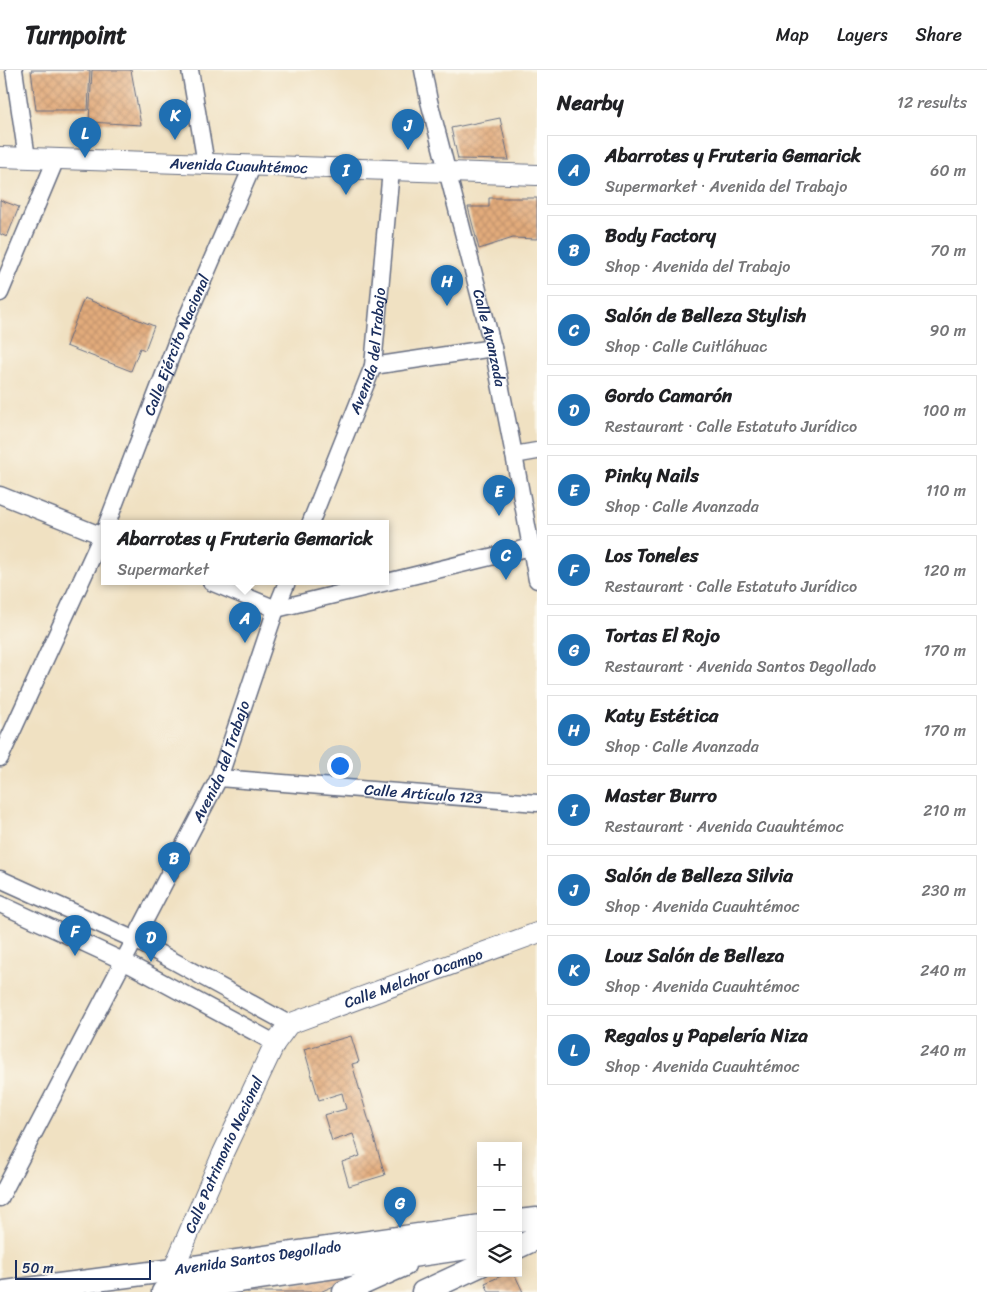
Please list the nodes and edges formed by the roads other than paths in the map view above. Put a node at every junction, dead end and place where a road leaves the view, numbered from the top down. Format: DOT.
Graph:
graph roads {
  1 [pos="14,70"];
  2 [pos="190,70"];
  3 [pos="423,70"];
  4 [pos="0,157"];
  5 [pos="27,158"];
  6 [pos="56,159"];
  7 [pos="206,164"];
  8 [pos="252,167"];
  9 [pos="391,170"];
  10 [pos="448,172"];
  11 [pos="537,175"];
  12 [pos="0,293"];
  13 [pos="493,348"];
  14 [pos="373,366"];
  15 [pos="537,451"];
  16 [pos="514,455"];
  17 [pos="0,496"];
  18 [pos="110,520"];
  19 [pos="312,520"];
  20 [pos="101,531"];
  21 [pos="101,541"];
  22 [pos="530,546"];
  23 [pos="537,580"];
  24 [pos="389,581"];
  25 [pos="218,585"];
  26 [pos="286,585"];
  27 [pos="373,585"];
  28 [pos="276,609"];
  29 [pos="0,758"];
  30 [pos="219,778"];
  31 [pos="537,803"];
  32 [pos="0,879"];
  33 [pos="0,904"];
  34 [pos="537,933"];
  35 [pos="135,940"];
  36 [pos="123,961"];
  37 [pos="289,1024"];
  38 [pos="275,1043"];
  39 [pos="0,1198"];
  40 [pos="537,1218"];
  41 [pos="522,1220"];
  42 [pos="477,1228"];
  43 [pos="477,1229"];
  44 [pos="537,1238"];
  45 [pos="522,1240"];
  46 [pos="522,1245"];
  47 [pos="477,1247"];
  48 [pos="429,1254"];
  49 [pos="477,1267"];
  50 [pos="170,1284"];
  51 [pos="5,1292"];
  52 [pos="344,1292"];
  53 [pos="423,1292"];
  1 -- 5 [label="street"];
  2 -- 7 [label="street"];
  3 -- 10 [label="street, Calle Avanzada"];
  4 -- 5 [label="street, Avenida Cuauhtémoc"];
  5 -- 6 [label="street, Avenida Cuauhtémoc"];
  6 -- 7 [label="street, Avenida Cuauhtémoc"];
  6 -- 12 [label="street"];
  7 -- 8 [label="street, Avenida Cuauhtémoc"];
  8 -- 9 [label="street, Avenida Cuauhtémoc"];
  8 -- 18 [label="street, Calle Ejército Nacional"];
  9 -- 10 [label="street, Avenida Cuauhtémoc"];
  9 -- 14 [label="street, Avenida del Trabajo"];
  10 -- 11 [label="street, Avenida Cuauhtémoc"];
  10 -- 13 [label="street, Calle Avanzada"];
  13 -- 14 [label="street"];
  13 -- 16 [label="street, Calle Avanzada"];
  14 -- 19 [label="street, Avenida del Trabajo"];
  15 -- 16 [label="street"];
  16 -- 22 [label="street, Calle Avanzada"];
  17 -- 20 [label="street"];
  21 -- 29 [label="street, Calle Ejército Nacional"];
  22 -- 23 [label="street, Calle Avanzada"];
  22 -- 24 [label="street"];
  25 -- 28 [label="street"];
  26 -- 28 [label="street, Avenida del Trabajo"];
  27 -- 28 [label="street"];
  28 -- 30 [label="street, Avenida del Trabajo"];
  30 -- 31 [label="street, Calle Artículo 123"];
  30 -- 35 [label="street, Avenida del Trabajo"];
  32 -- 35 [label="street"];
  33 -- 36 [label="street"];
  34 -- 37 [label="street, Calle Melchor Ocampo"];
  35 -- 36 [label="street, Avenida del Trabajo"];
  35 -- 37 [label="street"];
  36 -- 38 [label="street"];
  36 -- 39 [label="street, Avenida del Trabajo"];
  37 -- 38 [label="street, Calle Patrimonio Nacional"];
  38 -- 50 [label="street, Calle Patrimonio Nacional"];
  40 -- 41 [label="main road"];
  42 -- 50 [label="main road, Avenida Santos Degollado"];
  43 -- 48 [label="main road"];
  44 -- 45 [label="main road"];
  44 -- 46 [label="main road"];
  47 -- 48 [label="main road, Avenida Santos Degollado"];
  48 -- 50 [label="main road, Avenida Santos Degollado"];
  48 -- 52 [label="main road"];
  49 -- 53 [label="main road"];
  50 -- 51 [label="main road, Avenida Santos Degollado"];
}
